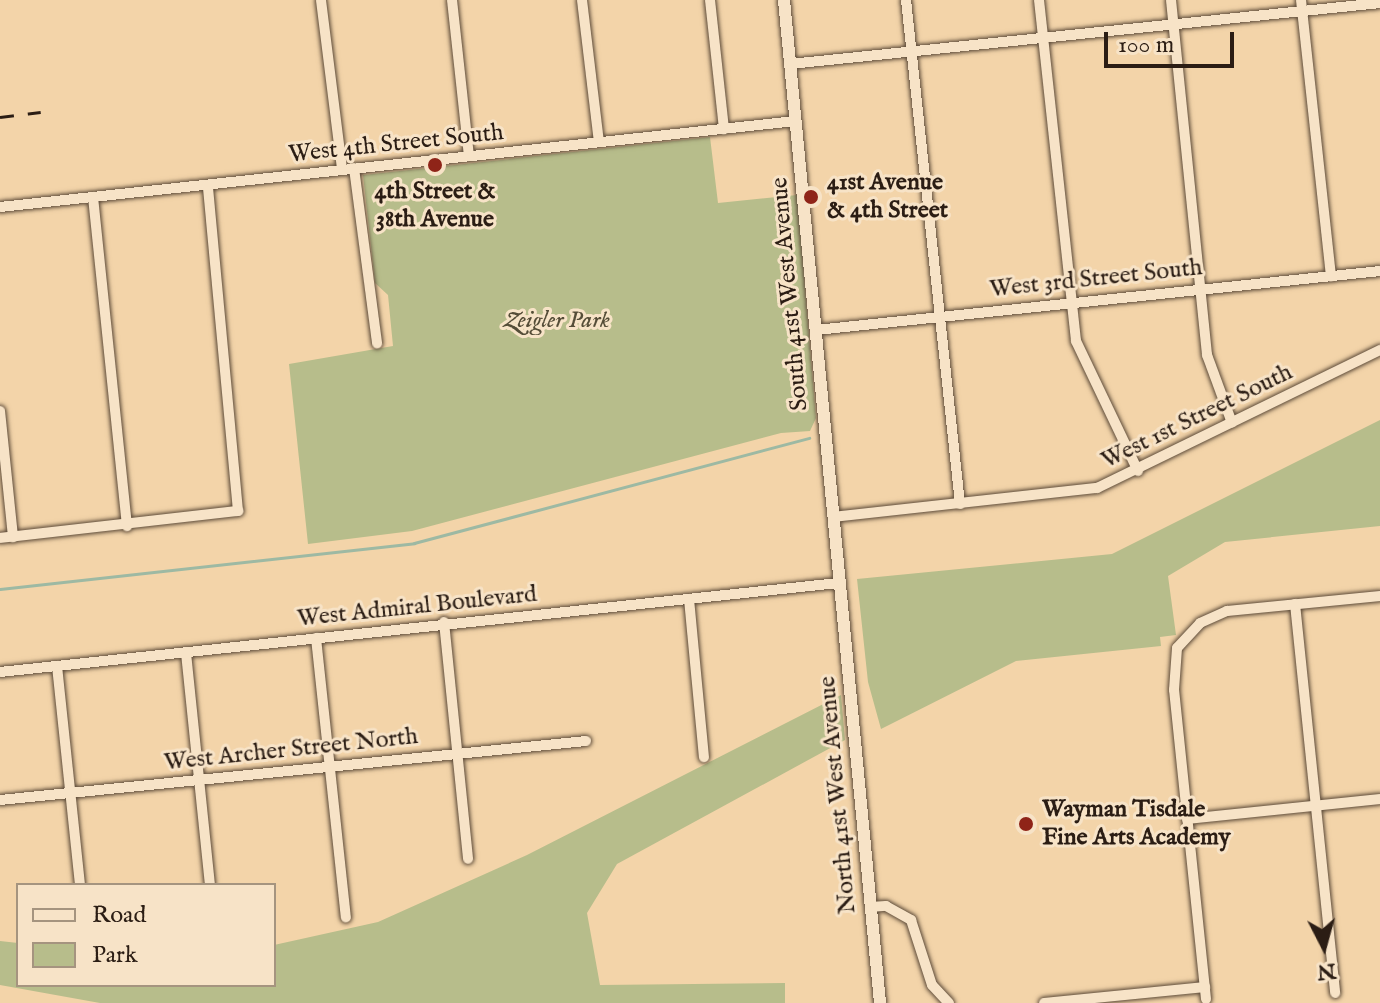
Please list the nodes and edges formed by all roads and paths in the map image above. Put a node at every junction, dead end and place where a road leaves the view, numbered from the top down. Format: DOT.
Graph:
graph roads {
  1 [pos="321,0"];
  2 [pos="452,0"];
  3 [pos="582,0"];
  4 [pos="710,0"];
  5 [pos="784,0"];
  6 [pos="906,0"];
  7 [pos="1039,0"];
  8 [pos="1171,0"];
  9 [pos="1380,3"];
  10 [pos="1301,6"];
  11 [pos="1173,25"];
  12 [pos="1043,38"];
  13 [pos="911,52"];
  14 [pos="790,64"];
  15 [pos="796,121"];
  16 [pos="724,129"];
  17 [pos="599,142"];
  18 [pos="469,156"];
  19 [pos="354,168"];
  20 [pos="342,169"];
  21 [pos="208,185"];
  22 [pos="93,197"];
  23 [pos="0,207"];
  24 [pos="1380,271"];
  25 [pos="1331,276"];
  26 [pos="1200,289"];
  27 [pos="1071,303"];
  28 [pos="941,316"];
  29 [pos="816,330"];
  30 [pos="377,343"];
  31 [pos="1380,350"];
  32 [pos="0,411"];
  33 [pos="1232,423"];
  34 [pos="1138,471"];
  35 [pos="960,504"];
  36 [pos="833,517"];
  37 [pos="127,526"];
  38 [pos="13,537"];
  39 [pos="0,538"];
  40 [pos="839,583"];
  41 [pos="1380,596"];
  42 [pos="689,599"];
  43 [pos="1295,604"];
  44 [pos="444,622"];
  45 [pos="316,638"];
  46 [pos="186,653"];
  47 [pos="57,666"];
  48 [pos="0,672"];
  49 [pos="586,741"];
  50 [pos="457,754"];
  51 [pos="704,757"];
  52 [pos="330,766"];
  53 [pos="199,780"];
  54 [pos="69,794"];
  55 [pos="1380,799"];
  56 [pos="0,800"];
  57 [pos="1315,806"];
  58 [pos="1187,819"];
  59 [pos="468,859"];
  60 [pos="80,883"];
  61 [pos="210,883"];
  62 [pos="870,907"];
  63 [pos="346,917"];
  64 [pos="1205,987"];
  65 [pos="1335,993"];
  66 [pos="1206,999"];
  67 [pos="880,1003"];
  68 [pos="949,1003"];
  69 [pos="1044,1003"];
  1 -- 20 [label="street"];
  2 -- 18 [label="street"];
  3 -- 17 [label="street"];
  4 -- 16 [label="street"];
  5 -- 14 [label="street, South 41st West Avenue"];
  6 -- 13 [label="street"];
  7 -- 12 [label="street"];
  8 -- 11 [label="street"];
  9 -- 10 [label="street"];
  10 -- 11 [label="street"];
  10 -- 25 [label="street"];
  11 -- 12 [label="street"];
  11 -- 26 [label="street"];
  12 -- 13 [label="street"];
  12 -- 27 [label="street"];
  13 -- 14 [label="street"];
  13 -- 28 [label="street"];
  14 -- 15 [label="street, South 41st West Avenue"];
  15 -- 16 [label="street, West 4th Street South"];
  15 -- 29 [label="street, South 41st West Avenue"];
  16 -- 17 [label="street, West 4th Street South"];
  17 -- 18 [label="street, West 4th Street South"];
  18 -- 19 [label="street, West 4th Street South"];
  19 -- 20 [label="street, West 4th Street South"];
  19 -- 30 [label="street"];
  20 -- 21 [label="street, West 4th Street South"];
  21 -- 22 [label="street, West 4th Street South"];
  21 -- 37 [label="street"];
  22 -- 23 [label="street, West 4th Street South"];
  22 -- 37 [label="street"];
  24 -- 25 [label="street, West 3rd Street South"];
  25 -- 26 [label="street, West 3rd Street South"];
  26 -- 27 [label="street, West 3rd Street South"];
  26 -- 33 [label="street"];
  27 -- 28 [label="street, West 3rd Street South"];
  27 -- 34 [label="street"];
  28 -- 29 [label="street, West 3rd Street South"];
  28 -- 35 [label="street"];
  29 -- 36 [label="street, South 41st West Avenue"];
  31 -- 33 [label="street, West 1st Street South"];
  32 -- 38 [label="street"];
  33 -- 34 [label="street, West 1st Street South"];
  34 -- 35 [label="street, West 1st Street South"];
  35 -- 36 [label="street, West 1st Street South"];
  36 -- 40 [label="street, South 41st West Avenue"];
  37 -- 38 [label="street"];
  38 -- 39 [label="street"];
  40 -- 42 [label="street, West Admiral Boulevard"];
  40 -- 62 [label="street, North 41st West Avenue"];
  41 -- 43 [label="street"];
  42 -- 44 [label="street, West Admiral Boulevard"];
  42 -- 51 [label="street"];
  43 -- 57 [label="street"];
  43 -- 58 [label="street"];
  44 -- 45 [label="street, West Admiral Boulevard"];
  44 -- 50 [label="street"];
  45 -- 46 [label="street, West Admiral Boulevard"];
  45 -- 52 [label="street"];
  46 -- 47 [label="street, West Admiral Boulevard"];
  46 -- 53 [label="street"];
  47 -- 48 [label="street, West Admiral Boulevard"];
  47 -- 54 [label="street"];
  49 -- 50 [label="street, West Archer Street North"];
  50 -- 52 [label="street, West Archer Street North"];
  50 -- 59 [label="street"];
  52 -- 53 [label="street, West Archer Street North"];
  52 -- 63 [label="street"];
  53 -- 54 [label="street, West Archer Street North"];
  53 -- 61 [label="street"];
  54 -- 56 [label="street, West Archer Street North"];
  54 -- 60 [label="street"];
  55 -- 57 [label="street"];
  57 -- 58 [label="street"];
  57 -- 65 [label="street"];
  58 -- 64 [label="street"];
  62 -- 67 [label="street, North 41st West Avenue"];
  62 -- 68 [label="street"];
  64 -- 66 [label="street"];
  64 -- 69 [label="street"];
}
